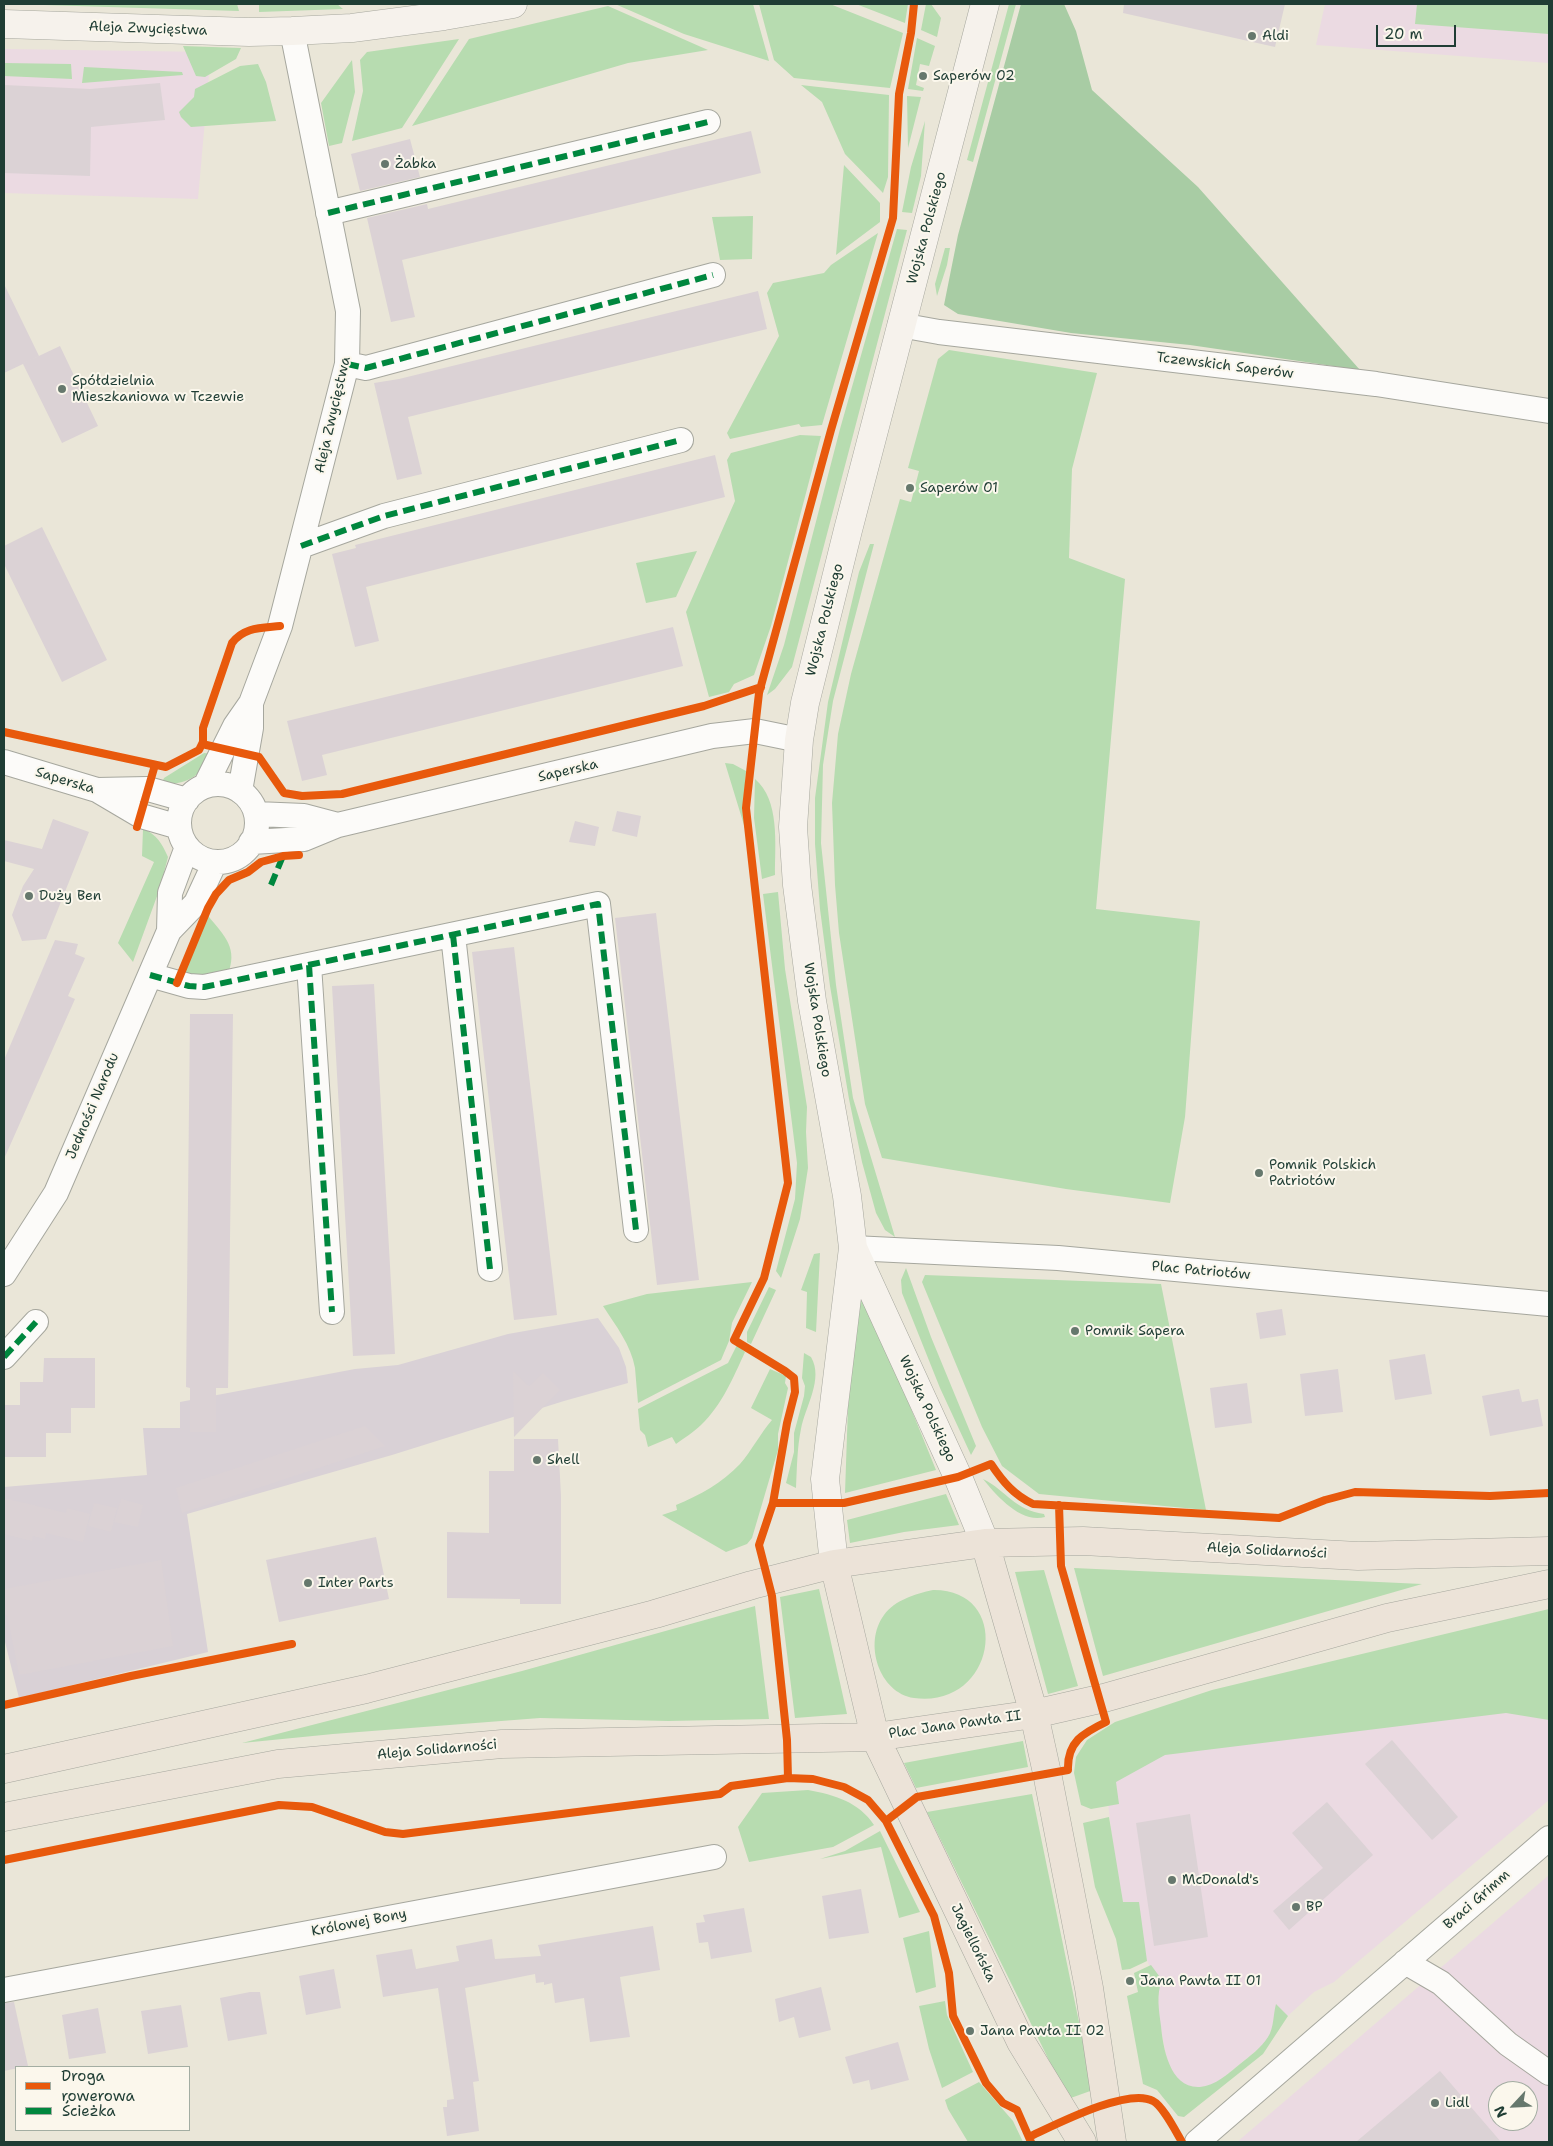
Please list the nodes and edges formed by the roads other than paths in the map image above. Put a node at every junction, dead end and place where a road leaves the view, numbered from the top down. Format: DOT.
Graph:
graph roads {
  1 [pos="513,4"];
  2 [pos="985,4"];
  3 [pos="4,24"];
  4 [pos="292,31"];
  5 [pos="708,122"];
  6 [pos="328,213"];
  7 [pos="713,275"];
  8 [pos="900,325"];
  9 [pos="348,364"];
  10 [pos="1549,411"];
  11 [pos="681,440"];
  12 [pos="301,546"];
  13 [pos="250,703"];
  14 [pos="799,740"];
  15 [pos="4,762"];
  16 [pos="205,786"];
  17 [pos="97,790"];
  18 [pos="240,791"];
  19 [pos="186,800"];
  20 [pos="256,814"];
  21 [pos="338,825"];
  22 [pos="183,837"];
  23 [pos="251,842"];
  24 [pos="215,862"];
  25 [pos="169,931"];
  26 [pos="453,935"];
  27 [pos="309,965"];
  28 [pos="150,975"];
  29 [pos="636,1230"];
  30 [pos="853,1248"];
  31 [pos="490,1269"];
  32 [pos="4,1274"];
  33 [pos="1549,1304"];
  34 [pos="332,1312"];
  35 [pos="36,1322"];
  36 [pos="11,1350"];
  37 [pos="985,1543"];
  38 [pos="1549,1551"];
  39 [pos="834,1564"];
  40 [pos="1549,1584"];
  41 [pos="1034,1714"];
  42 [pos="875,1737"];
  43 [pos="4,1769"];
  44 [pos="4,1817"];
  45 [pos="1549,1838"];
  46 [pos="714,1857"];
  47 [pos="1406,1962"];
  48 [pos="4,1990"];
  49 [pos="1549,2073"];
  50 [pos="1082,2142"];
  51 [pos="1112,2142"];
  52 [pos="1197,2142"];
  1 -- 4 [label="street, Aleja Zwycięstwa"];
  2 -- 8 [label="street, Wojska Polskiego"];
  3 -- 4 [label="street, Aleja Zwycięstwa"];
  4 -- 6 [label="street, Aleja Zwycięstwa"];
  5 -- 6 [label="street"];
  6 -- 9 [label="street, Aleja Zwycięstwa"];
  7 -- 9 [label="street"];
  8 -- 10 [label="street, Tczewskich Saperów"];
  8 -- 14 [label="street, Wojska Polskiego"];
  9 -- 12 [label="street, Aleja Zwycięstwa"];
  11 -- 12 [label="street"];
  12 -- 13 [label="street, Aleja Zwycięstwa"];
  13 -- 16 [label="street, Aleja Zwycięstwa"];
  13 -- 18 [label="street, Aleja Zwycięstwa"];
  14 -- 21 [label="street, Saperska"];
  14 -- 30 [label="street, Wojska Polskiego"];
  15 -- 17 [label="street, Saperska"];
  16 -- 18 [label="street"];
  16 -- 19 [label="street"];
  17 -- 19 [label="street"];
  17 -- 22 [label="street, Saperska"];
  18 -- 20 [label="street"];
  19 -- 22 [label="street"];
  20 -- 21 [label="street, Saperska"];
  20 -- 23 [label="street"];
  21 -- 23 [label="street, Saperska"];
  22 -- 24 [label="street"];
  22 -- 25 [label="street, Jedności Narodu"];
  23 -- 24 [label="street"];
  24 -- 25 [label="street, Jedności Narodu"];
  25 -- 28 [label="street, Jedności Narodu"];
  26 -- 27 [label="street"];
  26 -- 29 [label="street"];
  26 -- 31 [label="street"];
  27 -- 28 [label="street"];
  27 -- 34 [label="street"];
  28 -- 32 [label="street, Jedności Narodu"];
  30 -- 33 [label="street, Plac Patriotów"];
  30 -- 37 [label="street, Wojska Polskiego"];
  30 -- 39 [label="street, Wojska Polskiego"];
  35 -- 36 [label="street"];
  37 -- 38 [label="main road, Aleja Solidarności"];
  37 -- 39 [label="main road"];
  37 -- 41 [label="main road, Plac Jana Pawła II"];
  39 -- 42 [label="main road, Plac Jana Pawła II"];
  39 -- 43 [label="main road"];
  40 -- 41 [label="main road"];
  41 -- 42 [label="main road, Plac Jana Pawła II"];
  41 -- 51 [label="main road"];
  42 -- 44 [label="main road, Aleja Solidarności"];
  42 -- 50 [label="main road, Jagiellońska"];
  45 -- 47 [label="street, Braci Grimm"];
  46 -- 48 [label="street, Królowej Bony"];
  47 -- 49 [label="street"];
  47 -- 52 [label="street, Braci Grimm"];
}
